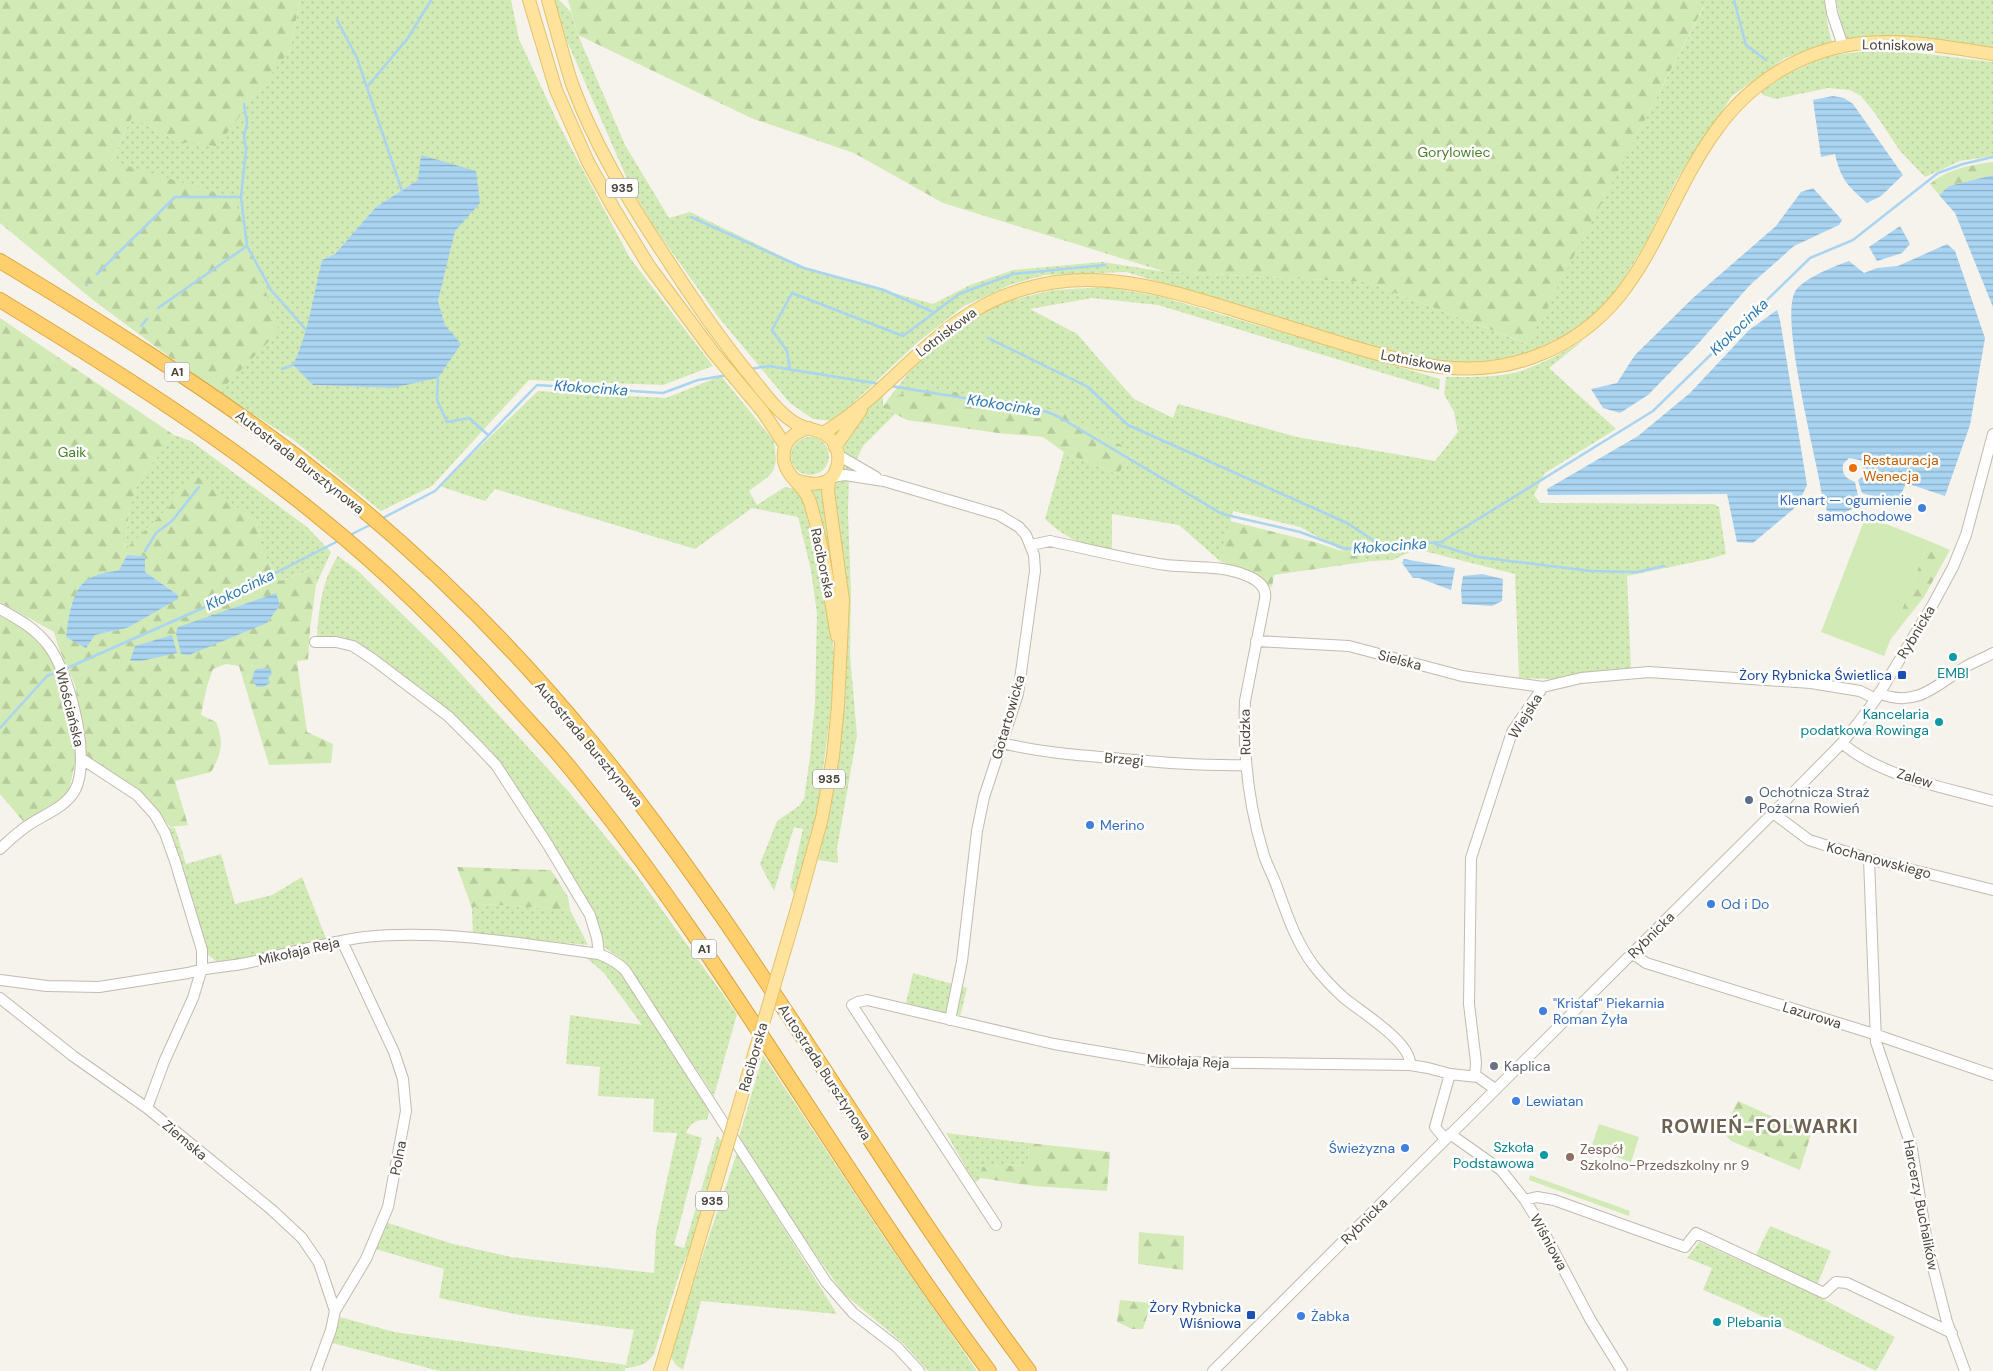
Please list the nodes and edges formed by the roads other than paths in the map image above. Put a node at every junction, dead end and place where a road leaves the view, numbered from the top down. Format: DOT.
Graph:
graph roads {
  1 [pos="529,0"];
  2 [pos="548,0"];
  3 [pos="1830,0"];
  4 [pos="1843,46"];
  5 [pos="1993,54"];
  6 [pos="0,261"];
  7 [pos="0,300"];
  8 [pos="863,405"];
  9 [pos="809,428"];
  10 [pos="823,432"];
  11 [pos="1993,434"];
  12 [pos="785,445"];
  13 [pos="837,451"];
  14 [pos="830,479"];
  15 [pos="795,480"];
  16 [pos="884,481"];
  17 [pos="1031,545"];
  18 [pos="0,609"];
  19 [pos="1256,641"];
  20 [pos="315,642"];
  21 [pos="840,651"];
  22 [pos="1993,653"];
  23 [pos="1543,687"];
  24 [pos="1878,696"];
  25 [pos="1842,743"];
  26 [pos="1002,744"];
  27 [pos="82,759"];
  28 [pos="1246,765"];
  29 [pos="1993,801"];
  30 [pos="1774,813"];
  31 [pos="0,849"];
  32 [pos="1869,859"];
  33 [pos="1993,890"];
  34 [pos="342,941"];
  35 [pos="1632,953"];
  36 [pos="599,954"];
  37 [pos="202,968"];
  38 [pos="0,980"];
  39 [pos="0,998"];
  40 [pos="950,1020"];
  41 [pos="1875,1035"];
  42 [pos="1410,1065"];
  43 [pos="1450,1074"];
  44 [pos="1475,1076"];
  45 [pos="1993,1076"];
  46 [pos="1495,1089"];
  47 [pos="147,1108"];
  48 [pos="1448,1137"];
  49 [pos="1525,1200"];
  50 [pos="996,1225"];
  51 [pos="334,1310"];
  52 [pos="1952,1333"];
  53 [pos="316,1371"];
  54 [pos="660,1371"];
  55 [pos="919,1371"];
  56 [pos="989,1371"];
  57 [pos="1029,1371"];
  58 [pos="1213,1371"];
  59 [pos="1622,1371"];
  60 [pos="1965,1371"];
  1 -- 12 [label="main road, 935"];
  2 -- 9 [label="main road, 935"];
  3 -- 4 [label="street"];
  4 -- 5 [label="main road, Lotniskowa"];
  4 -- 8 [label="main road, Lotniskowa"];
  6 -- 57 [label="highway, Autostrada Bursztynowa / A1"];
  7 -- 56 [label="highway, A1"];
  8 -- 10 [label="main road, Lotniskowa"];
  8 -- 13 [label="main road, Lotniskowa"];
  9 -- 10 [label="main road, 935"];
  9 -- 12 [label="main road"];
  10 -- 13 [label="main road"];
  11 -- 24 [label="street, Rybnicka"];
  12 -- 15 [label="main road, 935"];
  13 -- 14 [label="main road, 935"];
  13 -- 16 [label="street, Gotartowicka"];
  14 -- 15 [label="main road"];
  14 -- 16 [label="street, Gotartowicka"];
  14 -- 21 [label="main road, Raciborska / 935"];
  15 -- 21 [label="main road, Raciborska / 935"];
  16 -- 17 [label="street, Gotartowicka"];
  17 -- 19 [label="street, Rudzka"];
  17 -- 26 [label="street, Gotartowicka"];
  18 -- 27 [label="street, Włościańska"];
  19 -- 23 [label="street, Sielska"];
  19 -- 28 [label="street, Rudzka"];
  20 -- 36 [label="street"];
  21 -- 54 [label="main road, Raciborska / 935, bridge"];
  22 -- 24 [label="street, Wiejska"];
  23 -- 24 [label="street, Wiejska"];
  23 -- 44 [label="street, Wiejska"];
  24 -- 25 [label="street, Rybnicka"];
  25 -- 29 [label="street, Zalew"];
  25 -- 30 [label="street, Rybnicka"];
  26 -- 28 [label="street, Brzegi"];
  26 -- 40 [label="street, Gotartowicka"];
  27 -- 31 [label="street"];
  27 -- 37 [label="street, Włościańska"];
  28 -- 42 [label="street, Rudzka"];
  30 -- 32 [label="street, Kochanowskiego"];
  30 -- 35 [label="street, Rybnicka"];
  32 -- 33 [label="street, Kochanowskiego"];
  32 -- 41 [label="street, Harcerzy Buchalików"];
  34 -- 36 [label="street, Mikołaja Reja"];
  34 -- 37 [label="street, Mikołaja Reja"];
  34 -- 51 [label="street, Polna"];
  35 -- 41 [label="street, Lazurowa"];
  35 -- 46 [label="street, Rybnicka"];
  36 -- 55 [label="street"];
  37 -- 38 [label="street, Mikołaja Reja"];
  37 -- 47 [label="street"];
  39 -- 47 [label="street, Ziemska"];
  40 -- 42 [label="street, Mikołaja Reja"];
  40 -- 50 [label="street, Mikołaja Reja"];
  41 -- 45 [label="street, Lazurowa"];
  41 -- 52 [label="street, Harcerzy Buchalików"];
  42 -- 43 [label="street, Mikołaja Reja"];
  43 -- 44 [label="street, Mikołaja Reja"];
  43 -- 48 [label="street"];
  44 -- 46 [label="street, Mikołaja Reja"];
  46 -- 48 [label="street, Rybnicka"];
  47 -- 51 [label="street, Ziemska"];
  48 -- 49 [label="street, Wiśniowa"];
  48 -- 58 [label="street, Rybnicka"];
  49 -- 52 [label="street"];
  49 -- 59 [label="street, Wiśniowa"];
  51 -- 53 [label="street, Polna"];
  52 -- 60 [label="street, Harcerzy Buchalików"];
}
